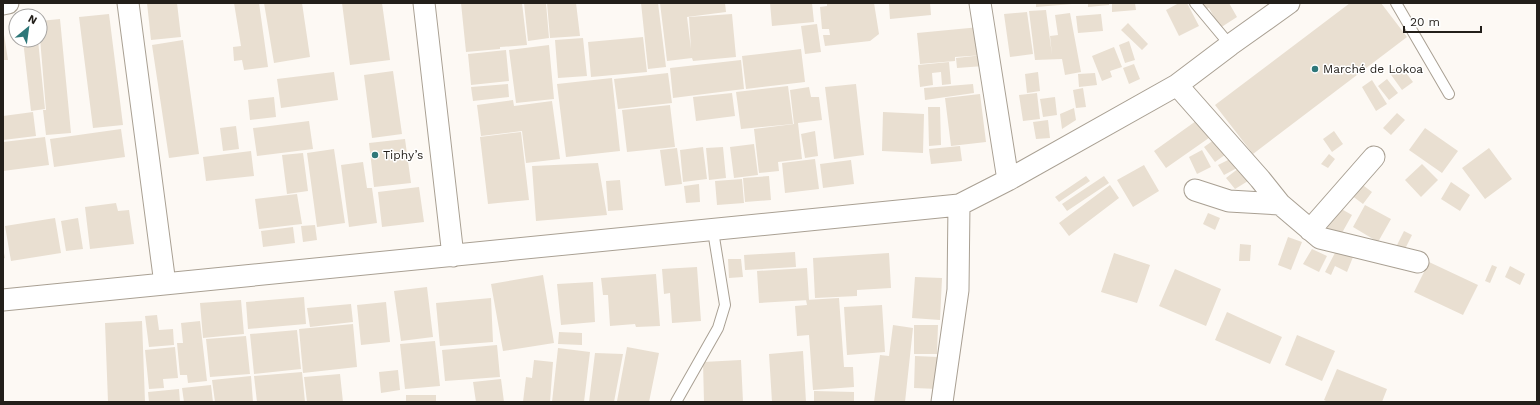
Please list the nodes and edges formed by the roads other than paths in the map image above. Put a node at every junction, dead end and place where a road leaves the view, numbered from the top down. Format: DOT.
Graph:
graph roads {
  1 [pos="8,3"];
  2 [pos="128,3"];
  3 [pos="424,3"];
  4 [pos="980,3"];
  5 [pos="1195,3"];
  6 [pos="1289,3"];
  7 [pos="1396,3"];
  8 [pos="3,4"];
  9 [pos="1230,45"];
  10 [pos="1177,85"];
  11 [pos="1449,94"];
  12 [pos="1374,157"];
  13 [pos="1008,180"];
  14 [pos="1195,190"];
  15 [pos="1280,204"];
  16 [pos="959,205"];
  17 [pos="713,230"];
  18 [pos="1310,230"];
  19 [pos="454,256"];
  20 [pos="1418,262"];
  21 [pos="165,284"];
  22 [pos="3,300"];
  23 [pos="676,402"];
  24 [pos="942,402"];
  1 -- 8 [label="street"];
  2 -- 21 [label="street"];
  3 -- 19 [label="street"];
  4 -- 13 [label="street"];
  5 -- 9 [label="lane"];
  6 -- 9 [label="street"];
  7 -- 11 [label="lane"];
  9 -- 10 [label="street"];
  10 -- 13 [label="street"];
  10 -- 15 [label="street"];
  12 -- 18 [label="street"];
  13 -- 16 [label="street"];
  14 -- 15 [label="street"];
  15 -- 18 [label="street"];
  16 -- 17 [label="street"];
  16 -- 24 [label="street"];
  17 -- 19 [label="street"];
  17 -- 23 [label="lane"];
  18 -- 20 [label="street"];
  19 -- 21 [label="street"];
  21 -- 22 [label="street"];
}
